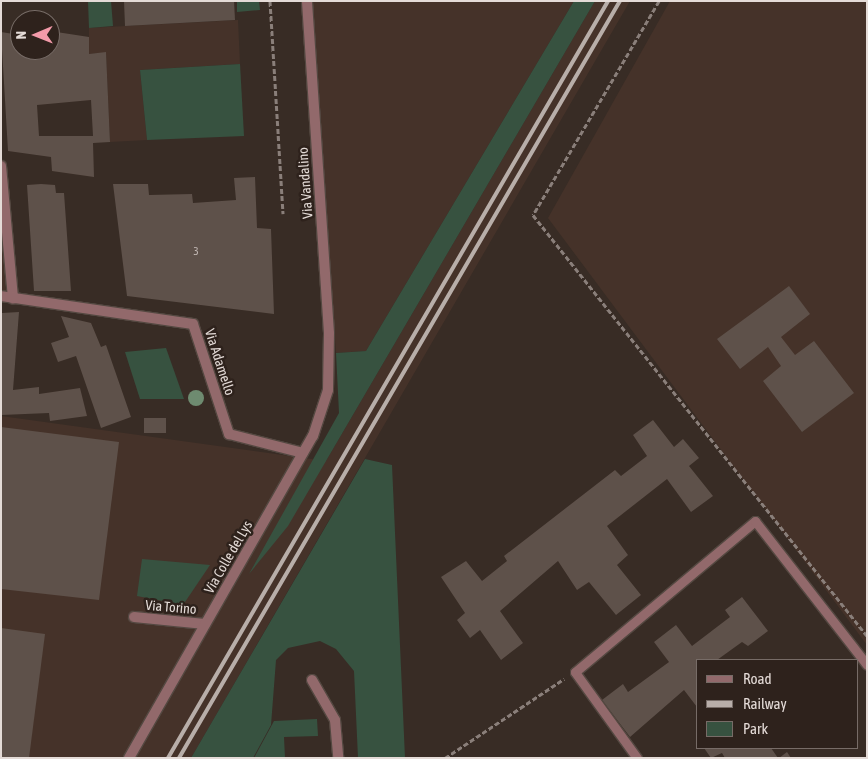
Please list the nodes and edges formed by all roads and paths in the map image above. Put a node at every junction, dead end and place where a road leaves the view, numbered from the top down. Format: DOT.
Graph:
graph roads {
  1 [pos="270,1"];
  2 [pos="307,1"];
  3 [pos="659,1"];
  4 [pos="1,166"];
  5 [pos="283,214"];
  6 [pos="1,296"];
  7 [pos="13,298"];
  8 [pos="330,362"];
  9 [pos="303,453"];
  10 [pos="134,618"];
  11 [pos="205,624"];
  12 [pos="867,636"];
  13 [pos="867,665"];
  14 [pos="576,672"];
  15 [pos="312,680"];
  16 [pos="129,758"];
  17 [pos="338,758"];
  18 [pos="445,758"];
  19 [pos="637,758"];
  1 -- 5 [label="path"];
  2 -- 8 [label="street, Via Vandalino"];
  3 -- 12 [label="path"];
  4 -- 7 [label="street"];
  6 -- 7 [label="street, Via Adamello"];
  7 -- 9 [label="street, Via Adamello"];
  8 -- 9 [label="street, Via Colle del Lys"];
  9 -- 11 [label="street, Via Colle del Lys"];
  10 -- 11 [label="street, Via Torino"];
  11 -- 16 [label="street, Via Colle del Lys"];
  13 -- 14 [label="lane"];
  14 -- 18 [label="path"];
  14 -- 19 [label="lane"];
  15 -- 17 [label="street"];
}
